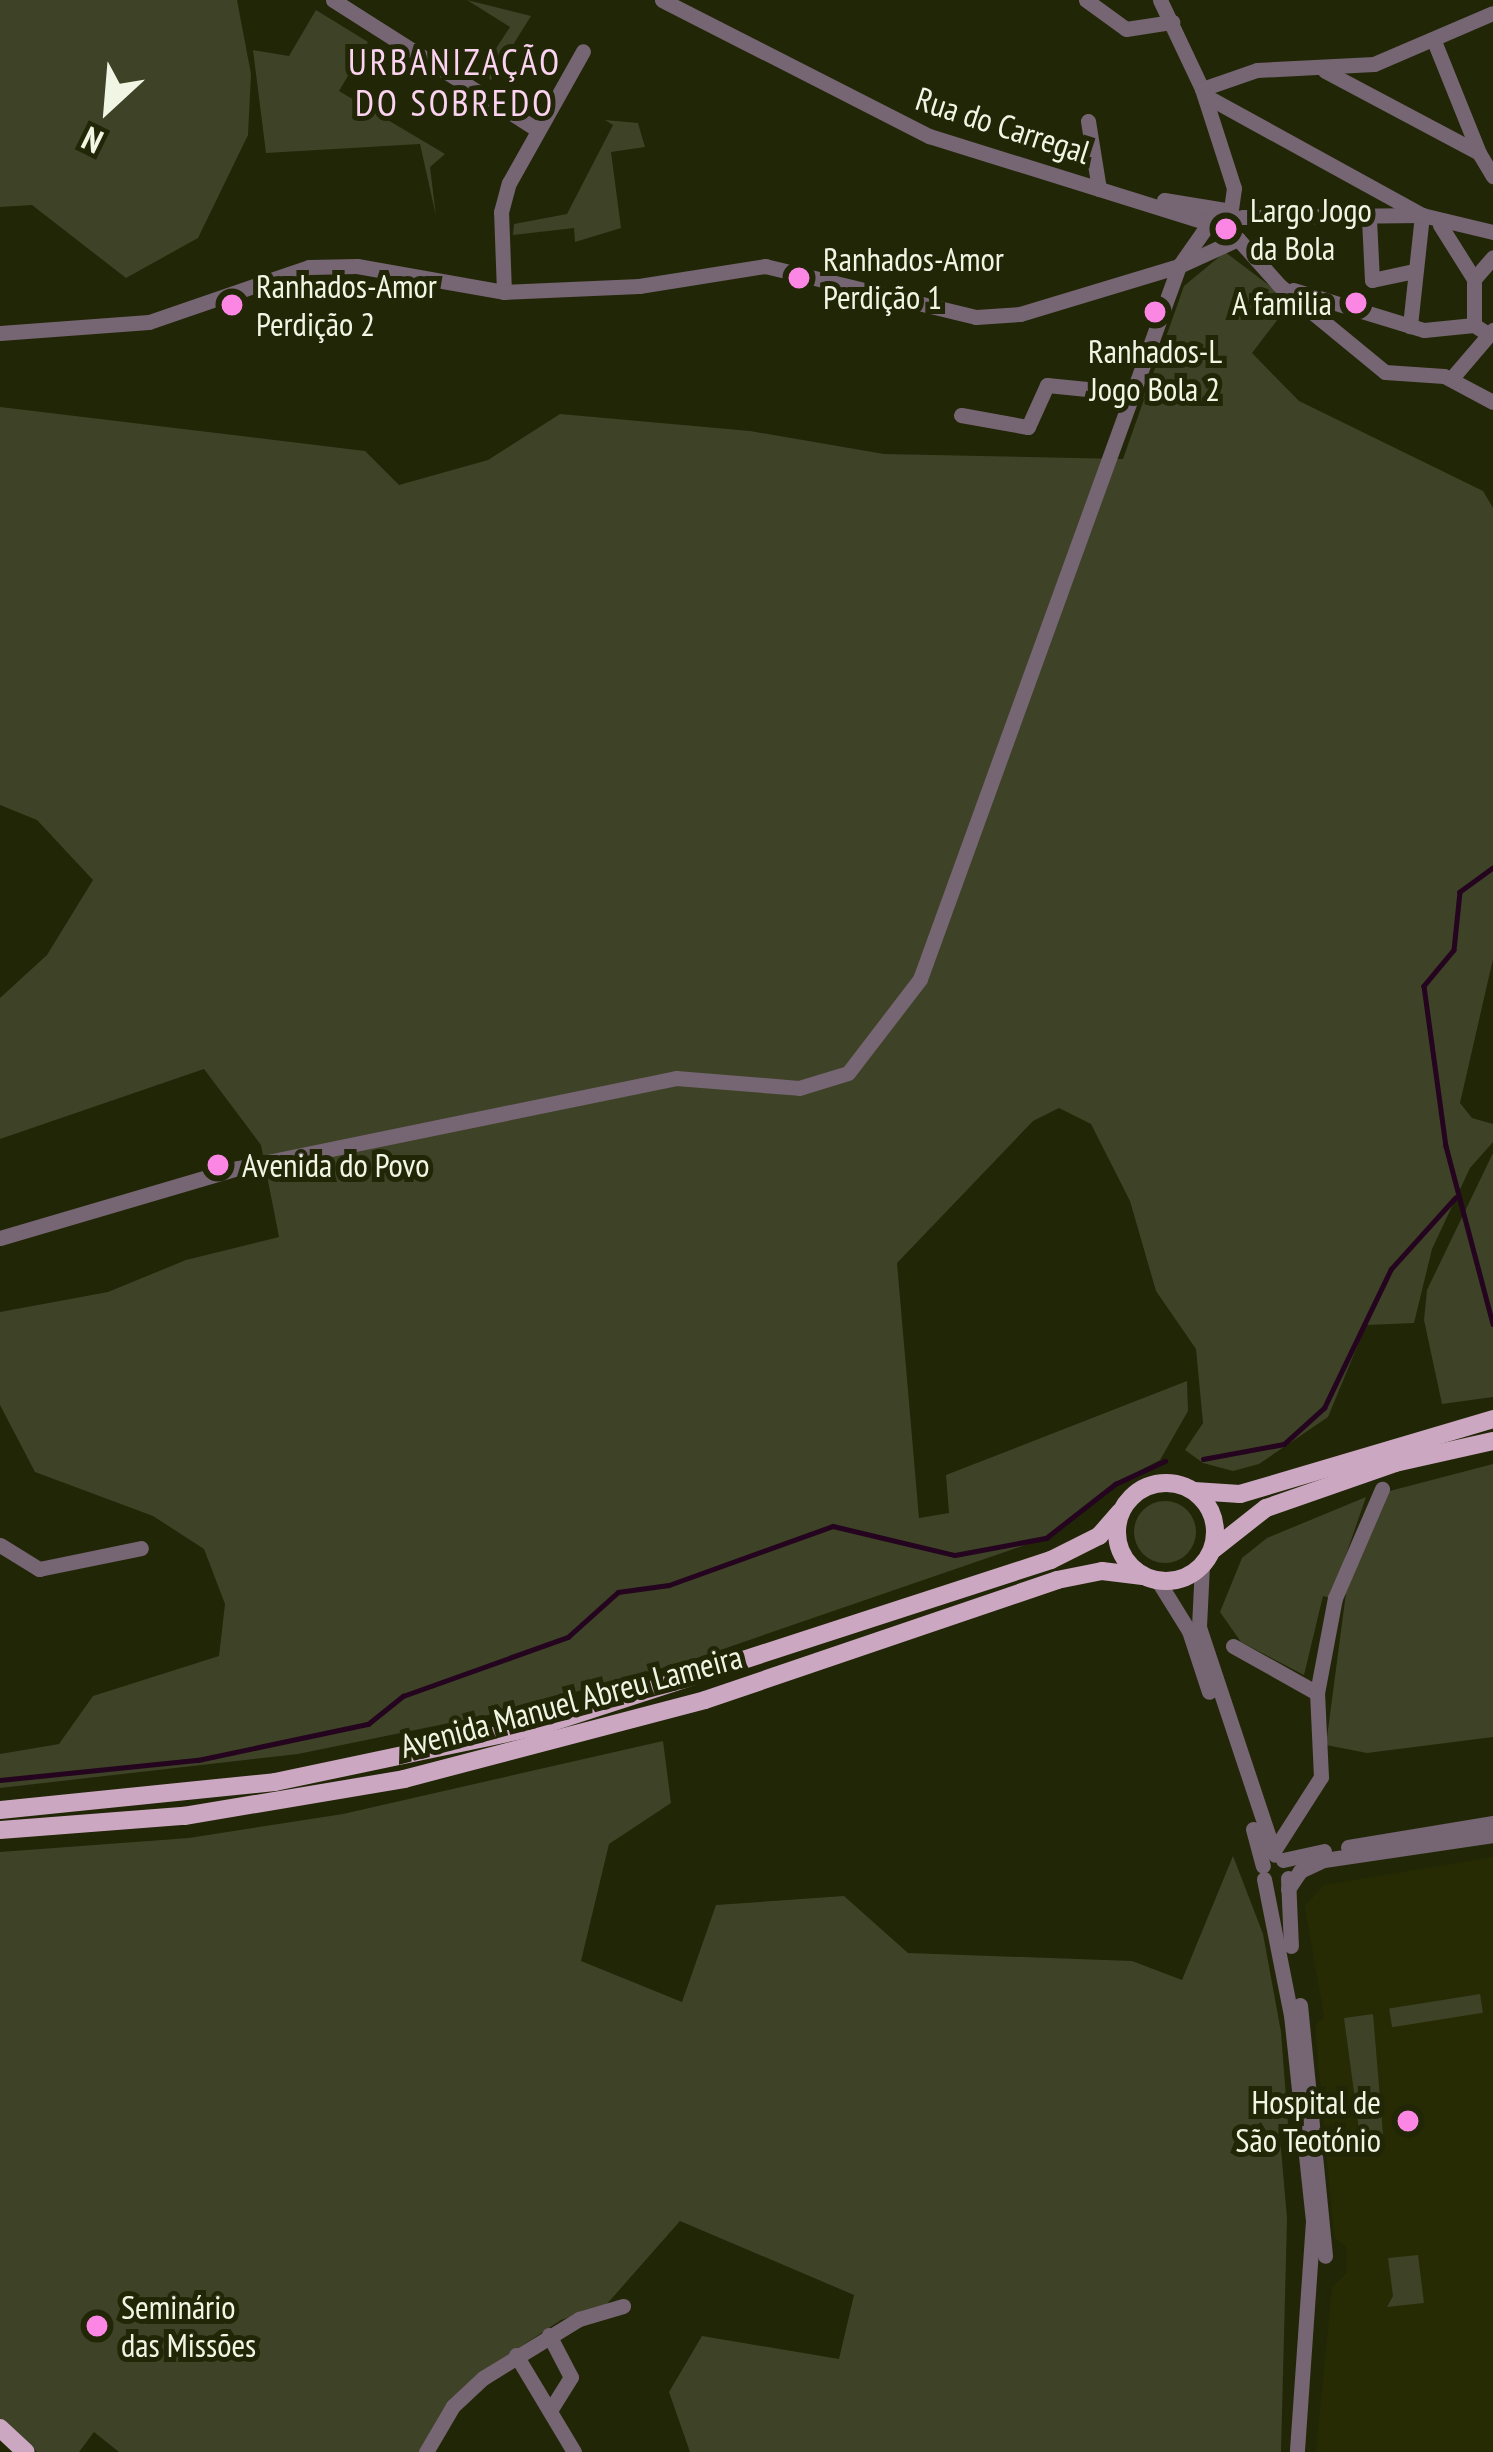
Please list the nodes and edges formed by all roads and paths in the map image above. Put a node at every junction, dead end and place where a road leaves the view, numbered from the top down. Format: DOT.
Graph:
graph roads {
  1 [pos="333,0"];
  2 [pos="662,0"];
  3 [pos="1086,0"];
  4 [pos="1160,0"];
  5 [pos="1493,13"];
  6 [pos="1172,22"];
  7 [pos="1434,40"];
  8 [pos="583,51"];
  9 [pos="1324,70"];
  10 [pos="1203,92"];
  11 [pos="1088,121"];
  12 [pos="535,128"];
  13 [pos="1479,153"];
  14 [pos="1493,176"];
  15 [pos="1100,189"];
  16 [pos="1138,199"];
  17 [pos="1233,212"];
  18 [pos="1428,217"];
  19 [pos="1369,219"];
  20 [pos="1211,224"];
  21 [pos="1491,236"];
  22 [pos="1195,239"];
  23 [pos="1231,241"];
  24 [pos="1493,257"];
  25 [pos="1178,266"];
  26 [pos="1410,272"];
  27 [pos="1474,279"];
  28 [pos="1279,285"];
  29 [pos="505,292"];
  30 [pos="1410,326"];
  31 [pos="1485,330"];
  32 [pos="0,333"];
  33 [pos="1451,379"];
  34 [pos="1484,388"];
  35 [pos="1137,394"];
  36 [pos="1493,402"];
  37 [pos="961,416"];
  38 [pos="0,1238"];
  39 [pos="1493,1419"];
  40 [pos="1493,1441"];
  41 [pos="1382,1489"];
  42 [pos="1193,1490"];
  43 [pos="1120,1512"];
  44 [pos="0,1544"];
  45 [pos="141,1548"];
  46 [pos="1207,1559"];
  47 [pos="1151,1578"];
  48 [pos="1233,1646"];
  49 [pos="1317,1693"];
  50 [pos="0,1810"];
  51 [pos="1493,1823"];
  52 [pos="0,1830"];
  53 [pos="1493,1835"];
  54 [pos="1272,1863"];
  55 [pos="1287,1885"];
  56 [pos="622,2306"];
  57 [pos="549,2335"];
  58 [pos="516,2355"];
  59 [pos="550,2410"];
  60 [pos="0,2428"];
  61 [pos="0,2440"];
  62 [pos="15,2452"];
  63 [pos="26,2452"];
  64 [pos="426,2452"];
  65 [pos="574,2452"];
  66 [pos="1297,2452"];
  67 [pos="1307,2452"];
  1 -- 12 [label="street"];
  2 -- 15 [label="street, Rua do Carregal"];
  3 -- 6 [label="street"];
  4 -- 6 [label="street"];
  5 -- 7 [label="street"];
  6 -- 10 [label="street"];
  7 -- 9 [label="street"];
  7 -- 13 [label="street"];
  8 -- 12 [label="street"];
  9 -- 10 [label="street"];
  9 -- 13 [label="street"];
  10 -- 17 [label="street"];
  10 -- 18 [label="street"];
  11 -- 15 [label="street"];
  12 -- 29 [label="street"];
  13 -- 14 [label="street"];
  15 -- 16 [label="street, Rua do Carregal"];
  16 -- 17 [label="street"];
  16 -- 20 [label="street"];
  16 -- 22 [label="street"];
  17 -- 19 [label="street"];
  17 -- 20 [label="street"];
  17 -- 23 [label="street"];
  18 -- 19 [label="street"];
  18 -- 21 [label="street"];
  18 -- 26 [label="street"];
  18 -- 27 [label="street"];
  19 -- 26 [label="street"];
  20 -- 22 [label="street"];
  20 -- 23 [label="street"];
  22 -- 25 [label="street"];
  23 -- 25 [label="street"];
  23 -- 28 [label="street"];
  24 -- 27 [label="street"];
  25 -- 29 [label="street"];
  25 -- 35 [label="street"];
  26 -- 30 [label="street"];
  27 -- 31 [label="street"];
  28 -- 30 [label="street"];
  28 -- 33 [label="street"];
  29 -- 32 [label="street"];
  30 -- 31 [label="street"];
  31 -- 33 [label="street"];
  33 -- 34 [label="street"];
  34 -- 36 [label="street"];
  35 -- 37 [label="street"];
  35 -- 38 [label="street"];
  39 -- 42 [label="main road"];
  40 -- 46 [label="main road"];
  41 -- 49 [label="street"];
  42 -- 43 [label="main road"];
  42 -- 46 [label="main road"];
  43 -- 47 [label="main road"];
  43 -- 50 [label="main road, Avenida Manuel Abreu Lameira"];
  44 -- 45 [label="street"];
  46 -- 47 [label="main road"];
  46 -- 54 [label="street"];
  47 -- 52 [label="main road, Avenida Manuel Abreu Lameira"];
  47 -- 54 [label="street"];
  48 -- 49 [label="street"];
  49 -- 54 [label="street"];
  51 -- 54 [label="street"];
  53 -- 55 [label="street"];
  54 -- 55 [label="street"];
  54 -- 66 [label="street"];
  55 -- 67 [label="street"];
  56 -- 57 [label="street"];
  57 -- 58 [label="street"];
  57 -- 59 [label="street"];
  58 -- 59 [label="street"];
  58 -- 64 [label="street"];
  59 -- 65 [label="street"];
  60 -- 63 [label="main road"];
  61 -- 62 [label="main road"];
}
